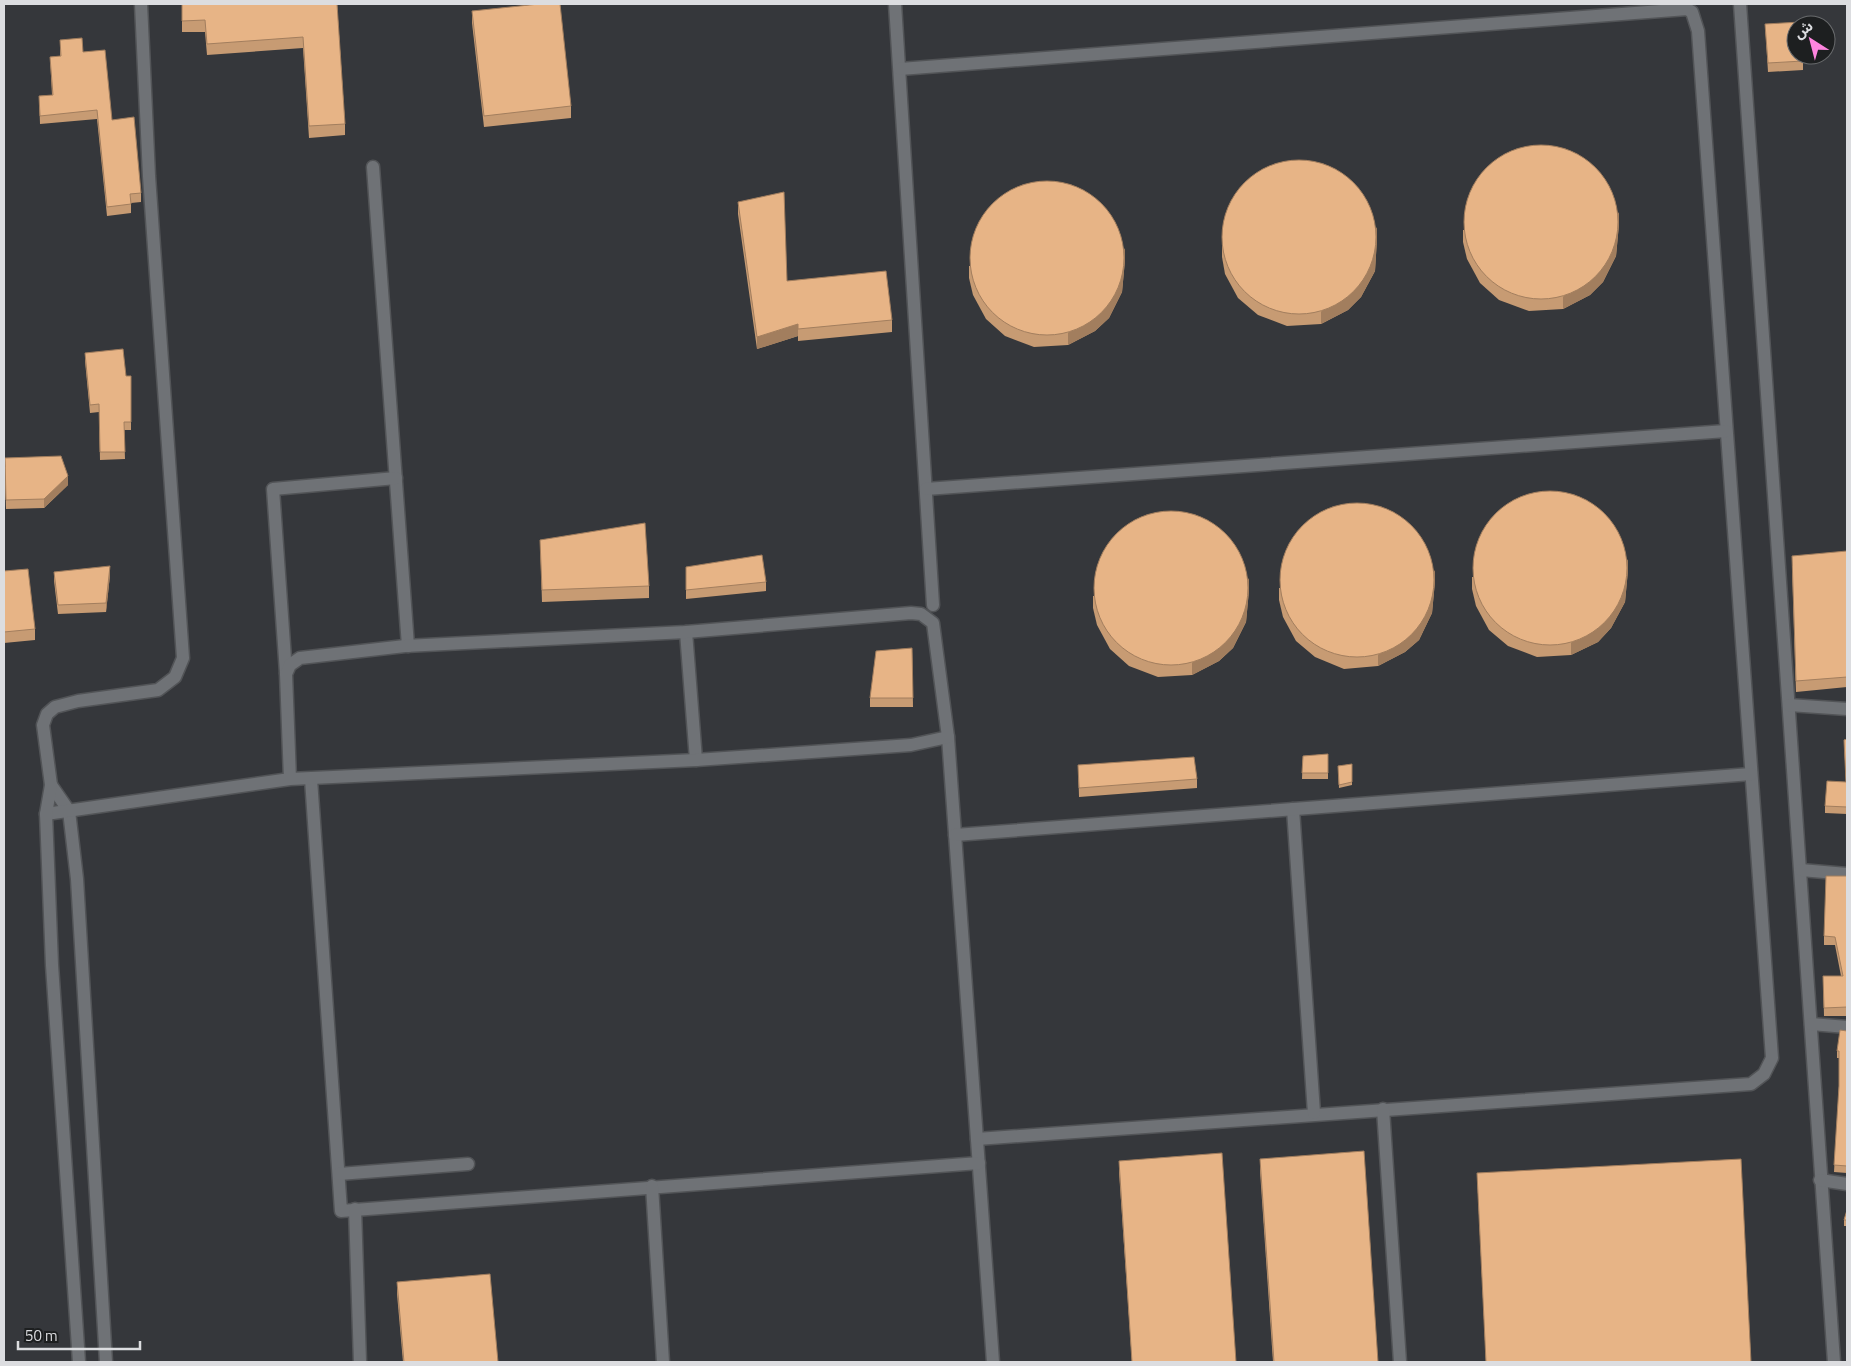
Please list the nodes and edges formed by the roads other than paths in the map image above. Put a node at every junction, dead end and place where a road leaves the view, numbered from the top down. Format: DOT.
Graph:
graph roads {
  1 [pos="141,4"];
  2 [pos="895,4"];
  3 [pos="1740,4"];
  4 [pos="900,69"];
  5 [pos="373,167"];
  6 [pos="1726,431"];
  7 [pos="396,478"];
  8 [pos="926,489"];
  9 [pos="933,605"];
  10 [pos="686,632"];
  11 [pos="408,646"];
  12 [pos="286,674"];
  13 [pos="1789,705"];
  14 [pos="1847,709"];
  15 [pos="948,737"];
  16 [pos="696,760"];
  17 [pos="1751,774"];
  18 [pos="290,779"];
  19 [pos="311,779"];
  20 [pos="51,785"];
  21 [pos="1293,809"];
  22 [pos="69,811"];
  23 [pos="46,814"];
  24 [pos="955,834"];
  25 [pos="1801,870"];
  26 [pos="1847,874"];
  27 [pos="1811,1024"];
  28 [pos="1847,1027"];
  29 [pos="1383,1109"];
  30 [pos="1314,1114"];
  31 [pos="977,1139"];
  32 [pos="978,1162"];
  33 [pos="468,1164"];
  34 [pos="339,1174"];
  35 [pos="1820,1180"];
  36 [pos="1847,1184"];
  37 [pos="652,1186"];
  38 [pos="355,1209"];
  39 [pos="78,1362"];
  40 [pos="106,1362"];
  41 [pos="360,1362"];
  42 [pos="663,1362"];
  43 [pos="993,1362"];
  44 [pos="1400,1362"];
  45 [pos="1834,1362"];
  1 -- 20 [label="street"];
  2 -- 4 [label="street"];
  3 -- 13 [label="street"];
  4 -- 6 [label="street"];
  4 -- 8 [label="street"];
  5 -- 7 [label="street"];
  6 -- 8 [label="street"];
  6 -- 17 [label="street"];
  7 -- 11 [label="street"];
  7 -- 12 [label="street"];
  8 -- 9 [label="street"];
  10 -- 11 [label="street"];
  10 -- 15 [label="street"];
  10 -- 16 [label="street"];
  11 -- 12 [label="street"];
  12 -- 18 [label="street"];
  13 -- 14 [label="street"];
  13 -- 25 [label="street"];
  15 -- 16 [label="street"];
  15 -- 24 [label="street"];
  16 -- 19 [label="street"];
  17 -- 21 [label="street"];
  17 -- 29 [label="street"];
  18 -- 19 [label="street"];
  18 -- 22 [label="street"];
  19 -- 34 [label="street"];
  20 -- 22 [label="street"];
  20 -- 23 [label="street"];
  21 -- 24 [label="street"];
  21 -- 30 [label="street"];
  22 -- 23 [label="street"];
  22 -- 40 [label="street"];
  23 -- 39 [label="street"];
  24 -- 31 [label="street"];
  25 -- 26 [label="street"];
  25 -- 27 [label="street"];
  27 -- 28 [label="street"];
  27 -- 35 [label="street"];
  29 -- 30 [label="street"];
  29 -- 44 [label="street"];
  30 -- 31 [label="street"];
  31 -- 32 [label="street"];
  32 -- 37 [label="street"];
  32 -- 43 [label="street"];
  33 -- 34 [label="street"];
  34 -- 38 [label="street"];
  35 -- 36 [label="street"];
  35 -- 45 [label="street"];
  37 -- 38 [label="street"];
  37 -- 42 [label="street"];
  38 -- 41 [label="street"];
}
